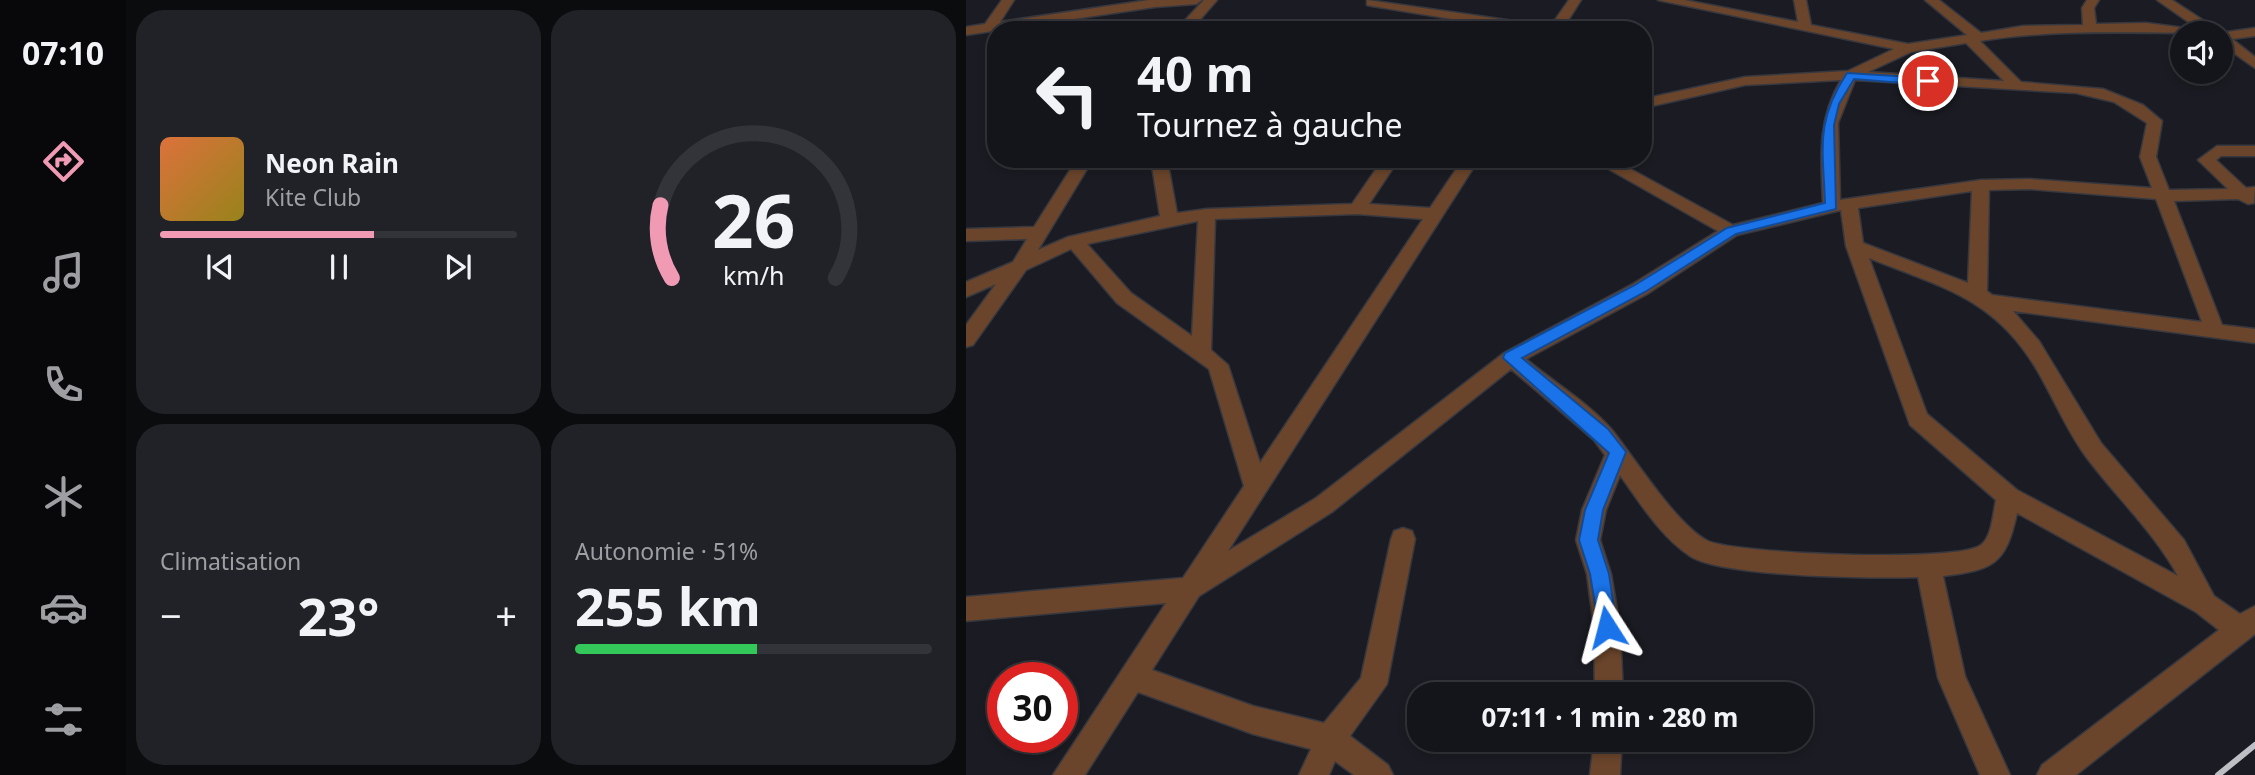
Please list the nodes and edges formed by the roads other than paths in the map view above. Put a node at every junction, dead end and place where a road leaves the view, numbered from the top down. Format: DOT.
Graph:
graph roads {
  1 [pos="1009,0"];
  2 [pos="1196,0"];
  3 [pos="1211,0"];
  4 [pos="1575,0"];
  5 [pos="1664,0"];
  6 [pos="1800,0"];
  7 [pos="1931,0"];
  8 [pos="2093,0"];
  9 [pos="2163,0"];
  10 [pos="1372,2"];
  11 [pos="998,21"];
  12 [pos="1021,21"];
  13 [pos="1191,21"];
  14 [pos="1490,21"];
  15 [pos="1561,21"];
  16 [pos="2195,21"];
  17 [pos="987,26"];
  18 [pos="1805,26"];
  19 [pos="2090,27"];
  20 [pos="2170,29"];
  21 [pos="966,31"];
  22 [pos="2255,32"];
  23 [pos="2233,36"];
  24 [pos="1974,38"];
  25 [pos="2233,47"];
  26 [pos="1908,48"];
  27 [pos="2255,64"];
  28 [pos="1850,75"];
  29 [pos="2017,86"];
  30 [pos="1652,102"];
  31 [pos="2255,151"];
  32 [pos="1079,168"];
  33 [pos="1161,168"];
  34 [pos="1385,168"];
  35 [pos="1465,168"];
  36 [pos="1616,168"];
  37 [pos="1982,184"];
  38 [pos="2165,195"];
  39 [pos="2251,197"];
  40 [pos="1841,205"];
  41 [pos="1357,209"];
  42 [pos="1207,214"];
  43 [pos="1435,214"];
  44 [pos="1169,220"];
  45 [pos="1731,231"];
  46 [pos="1041,233"];
  47 [pos="966,235"];
  48 [pos="1074,241"];
  49 [pos="1855,246"];
  50 [pos="1019,266"];
  51 [pos="966,289"];
  52 [pos="1984,298"];
  53 [pos="2214,331"];
  54 [pos="2255,336"];
  55 [pos="966,340"];
  56 [pos="1201,350"];
  57 [pos="1511,358"];
  58 [pos="1618,452"];
  59 [pos="1256,487"];
  60 [pos="2009,497"];
  61 [pos="1403,539"];
  62 [pos="1929,568"];
  63 [pos="1189,590"];
  64 [pos="2205,604"];
  65 [pos="966,609"];
  66 [pos="2248,624"];
  67 [pos="1132,676"];
  68 [pos="1609,682"];
  69 [pos="1330,739"];
  70 [pos="1607,752"];
  71 [pos="1068,775"];
  72 [pos="1314,775"];
  73 [pos="1378,775"];
  74 [pos="1605,775"];
  75 [pos="1995,775"];
  76 [pos="2052,775"];
  1 -- 11 [label="street"];
  2 -- 12 [label="street"];
  3 -- 13 [label="street"];
  4 -- 15 [label="street"];
  5 -- 18 [label="street"];
  6 -- 18 [label="street"];
  7 -- 24 [label="street"];
  8 -- 19 [label="street"];
  9 -- 16 [label="street"];
  10 -- 14 [label="street"];
  17 -- 21 [label="street"];
  18 -- 26 [label="street"];
  19 -- 20 [label="street"];
  19 -- 24 [label="street"];
  22 -- 23 [label="street"];
  24 -- 26 [label="street"];
  24 -- 29 [label="street"];
  25 -- 27 [label="street"];
  26 -- 28 [label="street"];
  28 -- 29 [label="street"];
  28 -- 30 [label="street"];
  28 -- 40 [label="street"];
  29 -- 38 [label="street"];
  31 -- 39 [label="street"];
  32 -- 46 [label="street"];
  33 -- 44 [label="street"];
  34 -- 41 [label="street"];
  35 -- 43 [label="street"];
  36 -- 45 [label="street"];
  37 -- 38 [label="street"];
  37 -- 40 [label="street"];
  37 -- 52 [label="street"];
  38 -- 39 [label="street"];
  38 -- 53 [label="street"];
  40 -- 45 [label="street"];
  40 -- 49 [label="street"];
  41 -- 42 [label="street"];
  41 -- 43 [label="street"];
  42 -- 44 [label="street"];
  42 -- 56 [label="street"];
  43 -- 59 [label="street"];
  44 -- 48 [label="street"];
  45 -- 57 [label="street"];
  46 -- 47 [label="street"];
  46 -- 50 [label="street"];
  48 -- 50 [label="street"];
  48 -- 56 [label="street"];
  49 -- 52 [label="street"];
  49 -- 60 [label="street"];
  50 -- 51 [label="street"];
  50 -- 55 [label="street"];
  52 -- 53 [label="street"];
  52 -- 64 [label="street"];
  53 -- 54 [label="street"];
  56 -- 59 [label="street"];
  57 -- 58 [label="street"];
  57 -- 63 [label="street"];
  58 -- 62 [label="street"];
  58 -- 68 [label="street"];
  59 -- 63 [label="street"];
  60 -- 62 [label="street"];
  60 -- 64 [label="street"];
  61 -- 69 [label="street"];
  62 -- 75 [label="street"];
  63 -- 65 [label="street"];
  63 -- 67 [label="street"];
  64 -- 66 [label="street"];
  66 -- 76 [label="street"];
  67 -- 69 [label="street"];
  67 -- 71 [label="street"];
  69 -- 72 [label="street"];
  69 -- 73 [label="street"];
  70 -- 74 [label="street"];
}
